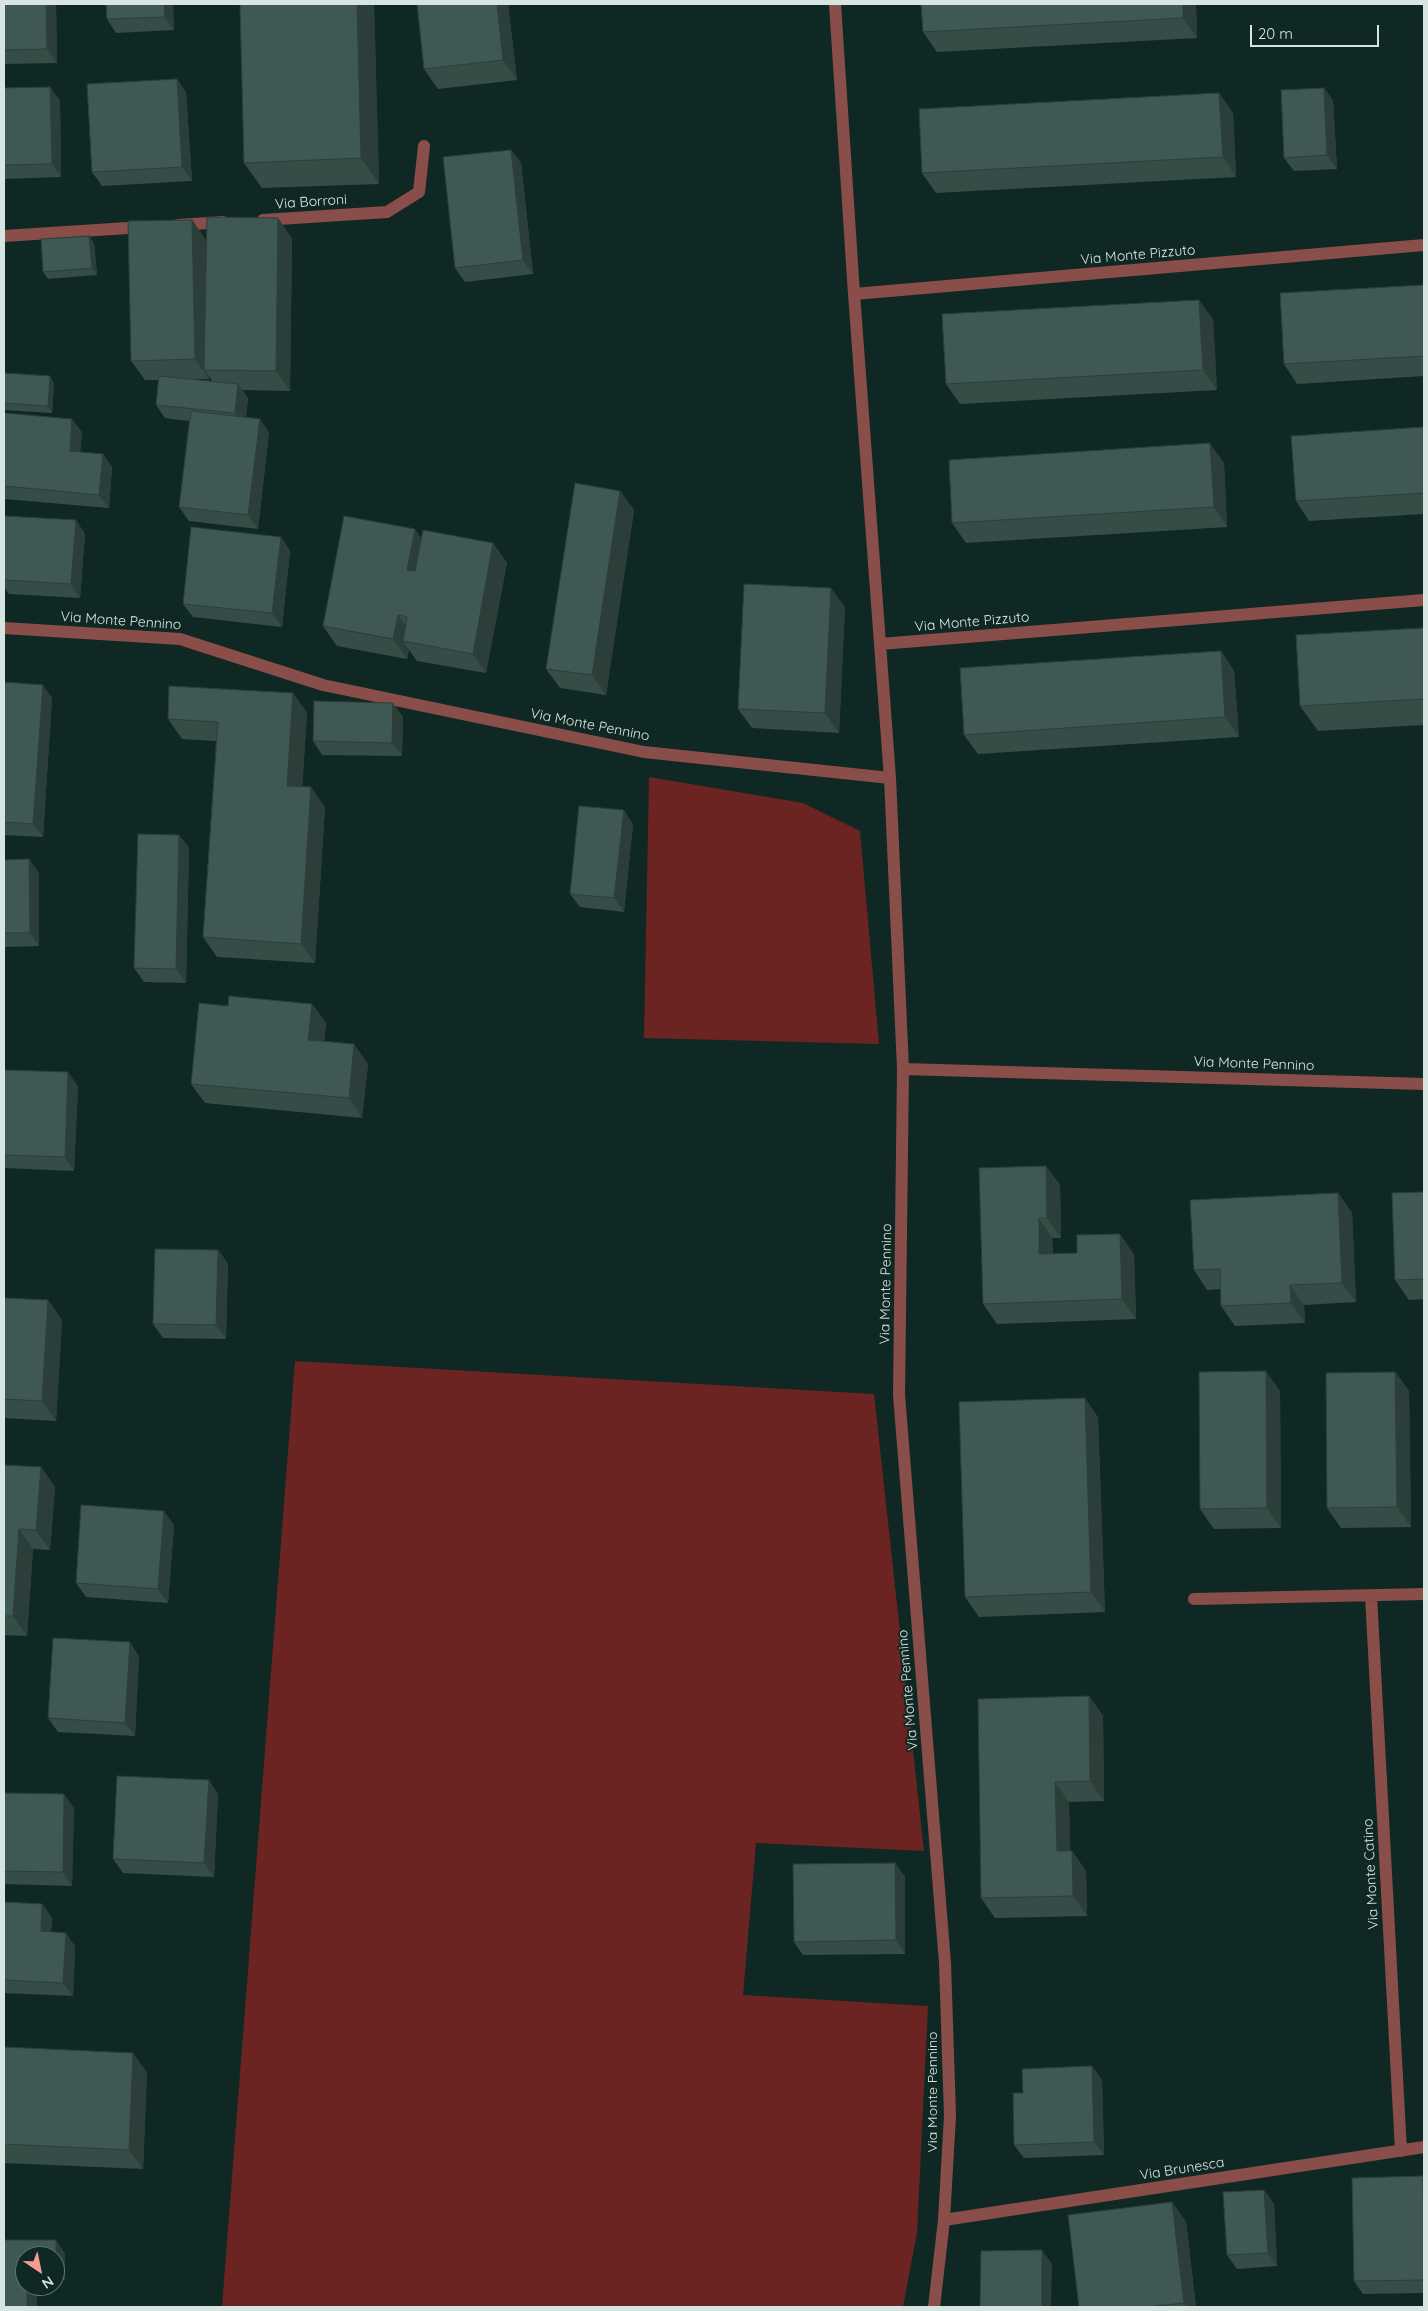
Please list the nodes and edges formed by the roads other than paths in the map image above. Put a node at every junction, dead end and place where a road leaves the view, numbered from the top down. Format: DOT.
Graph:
graph roads {
  1 [pos="836,4"];
  2 [pos="424,146"];
  3 [pos="4,236"];
  4 [pos="1424,245"];
  5 [pos="854,294"];
  6 [pos="1424,600"];
  7 [pos="4,628"];
  8 [pos="880,644"];
  9 [pos="890,778"];
  10 [pos="903,1069"];
  11 [pos="1424,1084"];
  12 [pos="1424,1594"];
  13 [pos="1371,1596"];
  14 [pos="1194,1599"];
  15 [pos="1424,2147"];
  16 [pos="1401,2151"];
  17 [pos="944,2220"];
  18 [pos="934,2307"];
  1 -- 5 [label="street"];
  2 -- 3 [label="street, Via Borroni"];
  4 -- 5 [label="street, Via Monte Pizzuto"];
  5 -- 8 [label="street"];
  6 -- 8 [label="street, Via Monte Pizzuto"];
  7 -- 9 [label="street, Via Monte Pennino"];
  8 -- 9 [label="street"];
  9 -- 10 [label="street, Via Monte Pennino"];
  10 -- 11 [label="street, Via Monte Pennino"];
  10 -- 17 [label="street, Via Monte Pennino"];
  12 -- 13 [label="street"];
  13 -- 14 [label="street"];
  13 -- 16 [label="street, Via Monte Catino"];
  15 -- 16 [label="street, Via Brunesca"];
  16 -- 17 [label="street, Via Brunesca"];
  17 -- 18 [label="street, Via Monte Pennino"];
}
